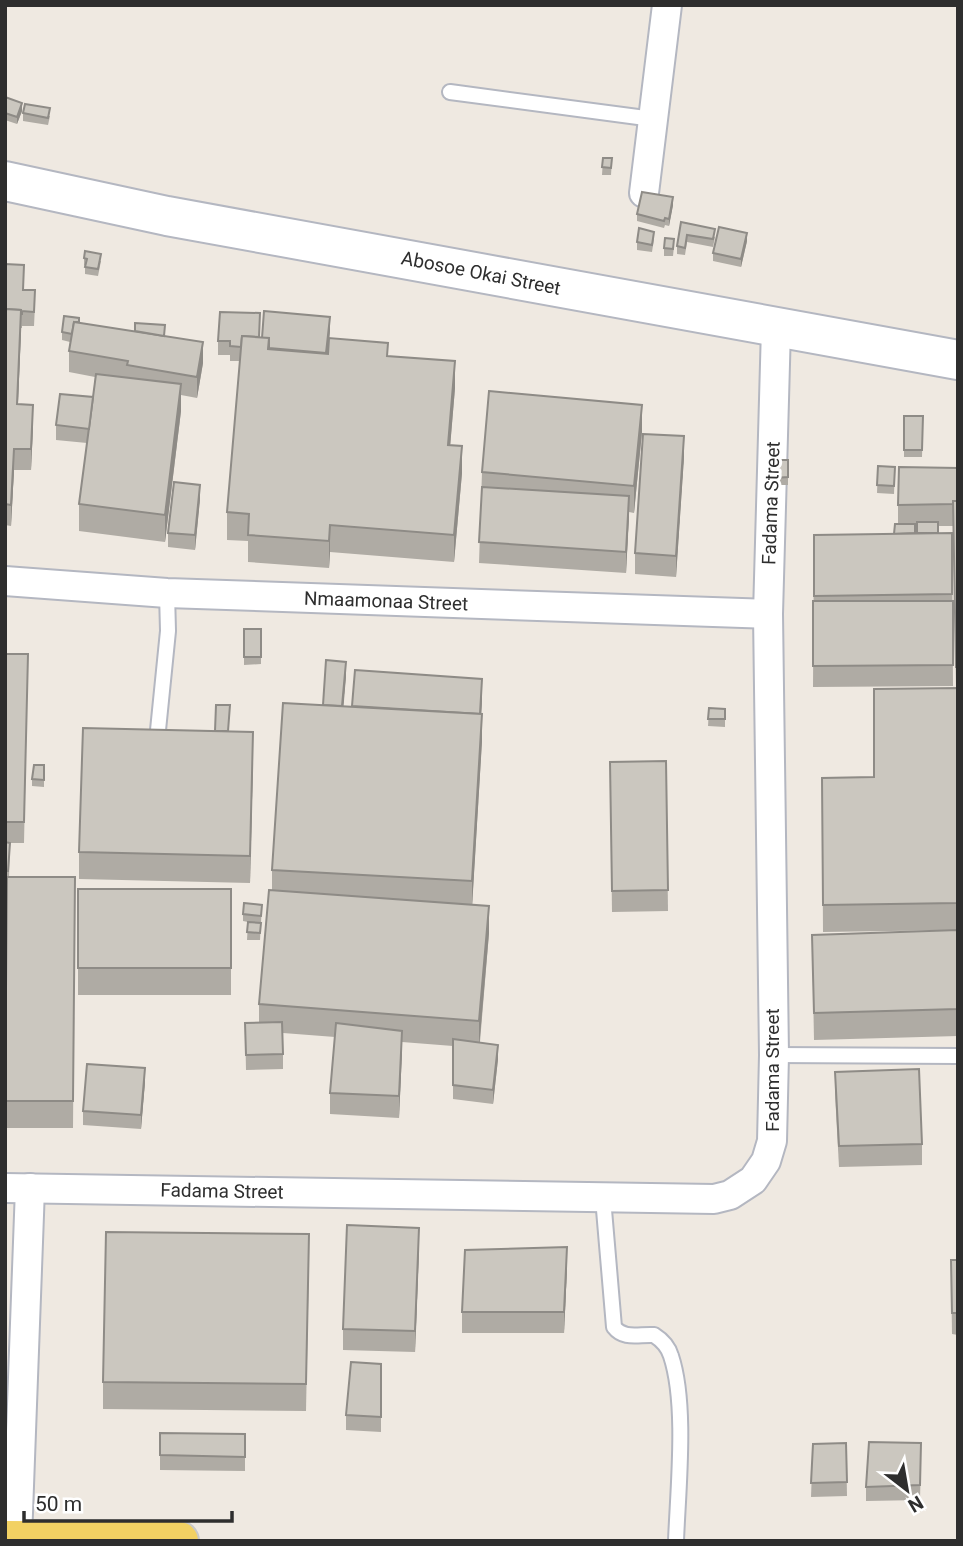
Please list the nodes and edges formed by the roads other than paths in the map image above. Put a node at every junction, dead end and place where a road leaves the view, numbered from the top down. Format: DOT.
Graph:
graph roads {
  1 [pos="667,5"];
  2 [pos="450,92"];
  3 [pos="653,119"];
  4 [pos="5,181"];
  5 [pos="644,193"];
  6 [pos="776,328"];
  7 [pos="958,360"];
  8 [pos="5,581"];
  9 [pos="167,593"];
  10 [pos="768,614"];
  11 [pos="157,740"];
  12 [pos="774,1055"];
  13 [pos="958,1056"];
  14 [pos="18,1188"];
  15 [pos="603,1198"];
  16 [pos="11,1540"];
  17 [pos="179,1541"];
  18 [pos="676,1541"];
  1 -- 3 [label="street"];
  2 -- 3 [label="lane"];
  3 -- 5 [label="street"];
  4 -- 6 [label="street, Abosoe Okai Street"];
  6 -- 7 [label="street, Abosoe Okai Street"];
  6 -- 10 [label="street, Fadama Street"];
  8 -- 9 [label="street, Nmaamonaa Street"];
  9 -- 10 [label="street, Nmaamonaa Street"];
  9 -- 11 [label="lane"];
  10 -- 12 [label="street, Fadama Street"];
  12 -- 13 [label="lane"];
  12 -- 15 [label="street, Fadama Street"];
  14 -- 15 [label="street, Fadama Street"];
  14 -- 16 [label="street"];
  15 -- 18 [label="lane"];
  16 -- 17 [label="main road"];
}
